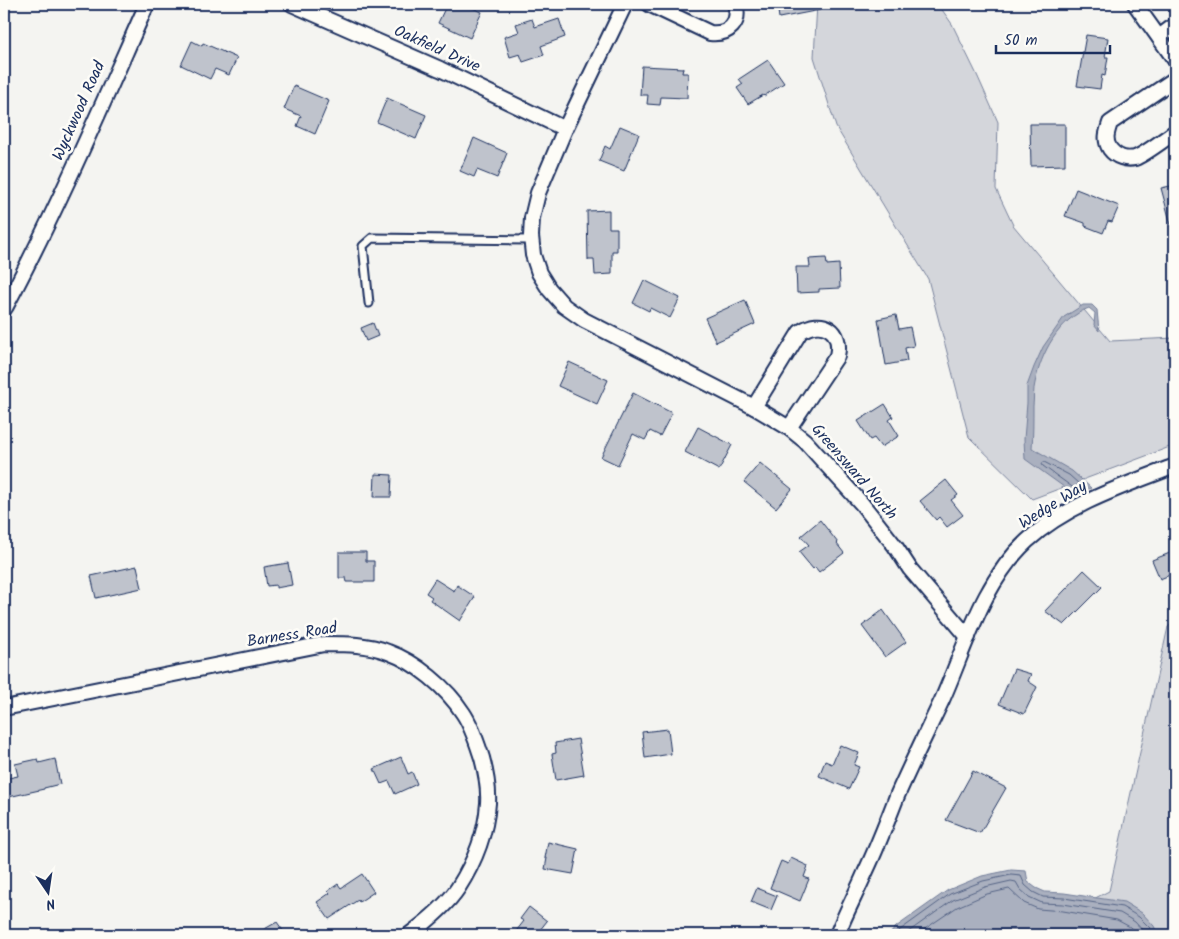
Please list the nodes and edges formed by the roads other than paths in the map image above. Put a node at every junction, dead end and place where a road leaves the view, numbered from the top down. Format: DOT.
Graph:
graph roads {
  1 [pos="147,4"];
  2 [pos="292,4"];
  3 [pos="624,4"];
  4 [pos="649,4"];
  5 [pos="736,4"];
  6 [pos="1135,4"];
  7 [pos="1175,25"];
  8 [pos="1158,37"];
  9 [pos="1175,60"];
  10 [pos="1175,79"];
  11 [pos="566,129"];
  12 [pos="1175,132"];
  13 [pos="531,240"];
  14 [pos="369,303"];
  15 [pos="4,309"];
  16 [pos="754,407"];
  17 [pos="789,428"];
  18 [pos="1175,466"];
  19 [pos="968,637"];
  20 [pos="4,708"];
  21 [pos="409,935"];
  22 [pos="836,935"];
  1 -- 15 [label="street, Wyckwood Road"];
  2 -- 11 [label="street, Oakfield Drive"];
  3 -- 11 [label="street, Greensward North"];
  4 -- 5 [label="street"];
  6 -- 8 [label="street"];
  7 -- 8 [label="street"];
  8 -- 9 [label="street"];
  10 -- 12 [label="street"];
  11 -- 13 [label="street, Greensward North"];
  13 -- 14 [label="lane"];
  13 -- 16 [label="street, Greensward North"];
  16 -- 17 [label="street, Greensward North"];
  16 -- 17 [label="street"];
  17 -- 19 [label="street, Greensward North"];
  18 -- 19 [label="street, Wedge Way"];
  19 -- 22 [label="street"];
  20 -- 21 [label="street, Barness Road"];
}
